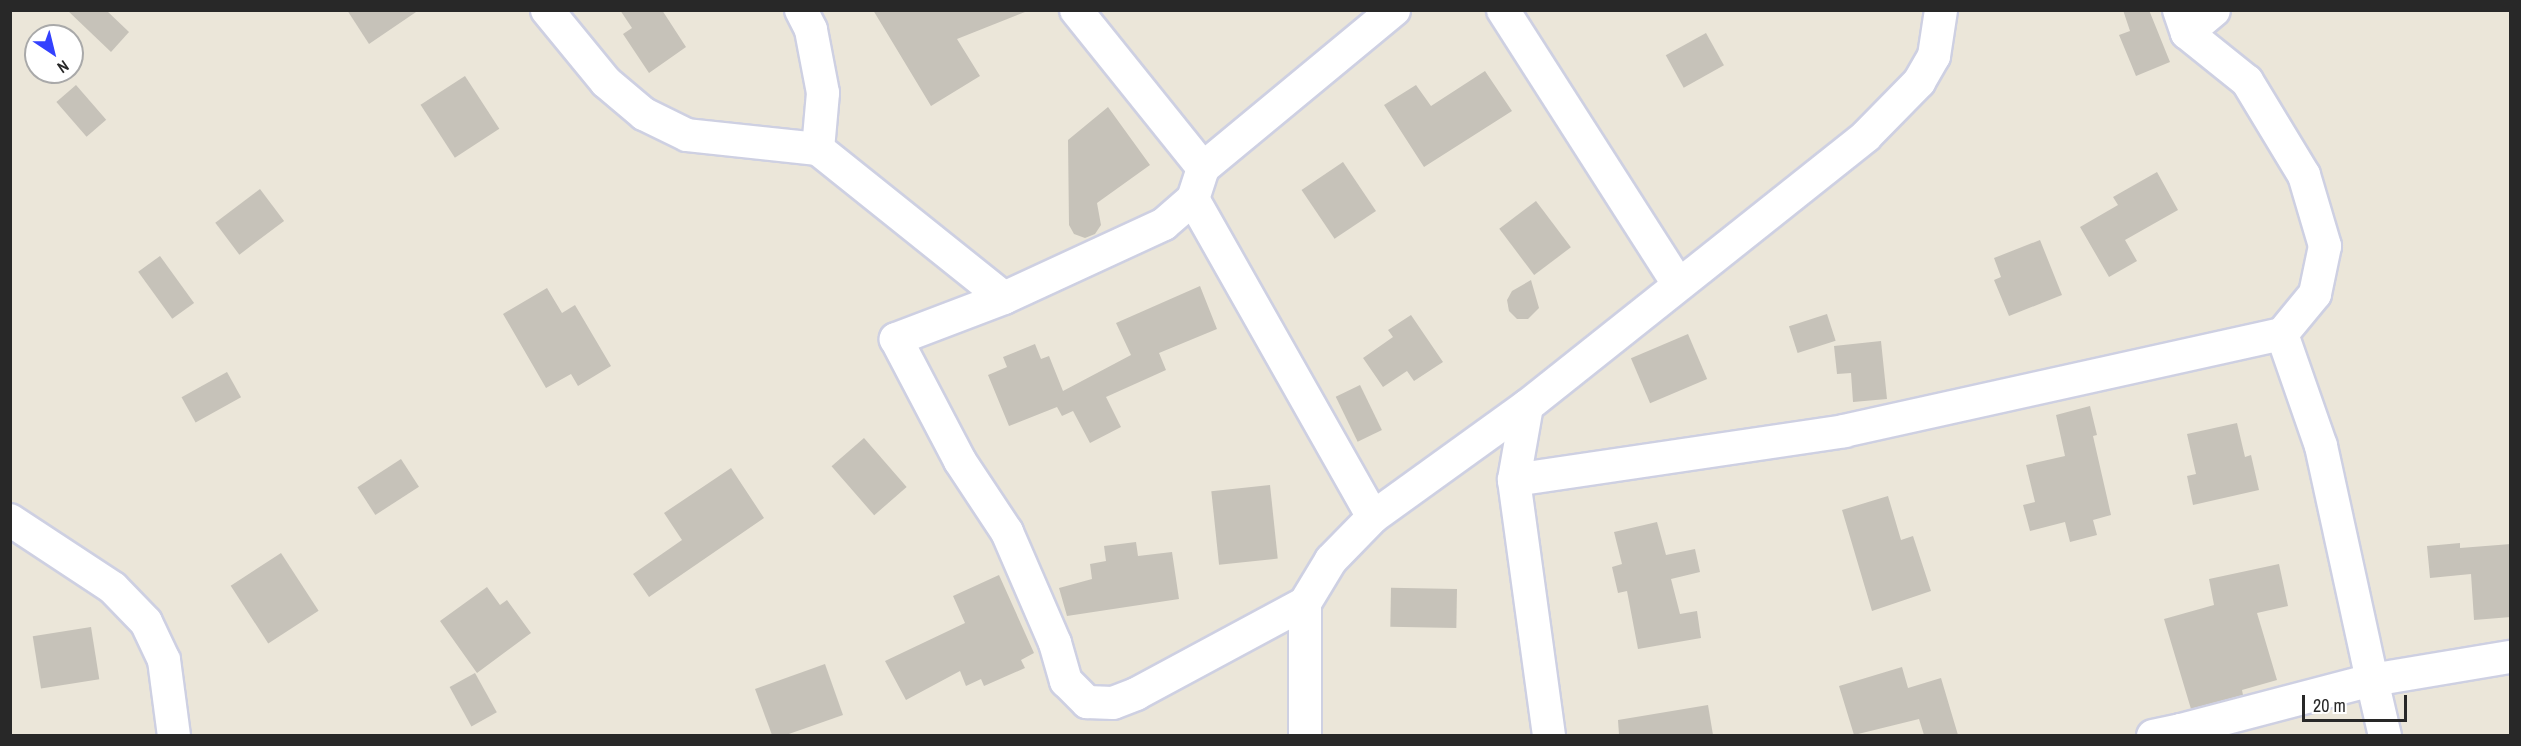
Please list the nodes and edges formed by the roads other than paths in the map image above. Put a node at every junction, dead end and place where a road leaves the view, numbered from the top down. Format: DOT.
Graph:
graph roads {
  1 [pos="547,10"];
  2 [pos="801,10"];
  3 [pos="1076,10"];
  4 [pos="1394,10"];
  5 [pos="1503,10"];
  6 [pos="1941,10"];
  7 [pos="2214,10"];
  8 [pos="2183,22"];
  9 [pos="818,149"];
  10 [pos="1203,168"];
  11 [pos="1193,199"];
  12 [pos="1678,284"];
  13 [pos="1004,298"];
  14 [pos="2282,334"];
  15 [pos="1527,406"];
  16 [pos="1514,480"];
  17 [pos="1373,517"];
  18 [pos="10,520"];
  19 [pos="1305,603"];
  20 [pos="2511,657"];
  21 [pos="2372,680"];
  22 [pos="2172,734"];
  23 [pos="174,735"];
  24 [pos="1305,735"];
  25 [pos="1549,735"];
  26 [pos="2385,735"];
  1 -- 9 [label="street"];
  2 -- 9 [label="street"];
  3 -- 10 [label="street"];
  4 -- 10 [label="street"];
  5 -- 12 [label="street"];
  6 -- 12 [label="street"];
  7 -- 8 [label="street"];
  8 -- 14 [label="street"];
  9 -- 13 [label="street"];
  10 -- 11 [label="street"];
  11 -- 13 [label="street"];
  11 -- 17 [label="street"];
  12 -- 15 [label="street"];
  13 -- 19 [label="street"];
  14 -- 16 [label="street"];
  14 -- 21 [label="street"];
  15 -- 16 [label="street"];
  15 -- 17 [label="street"];
  16 -- 25 [label="street"];
  17 -- 19 [label="street"];
  18 -- 23 [label="street"];
  19 -- 24 [label="street"];
  20 -- 21 [label="street"];
  21 -- 22 [label="street"];
  21 -- 26 [label="street"];
}
